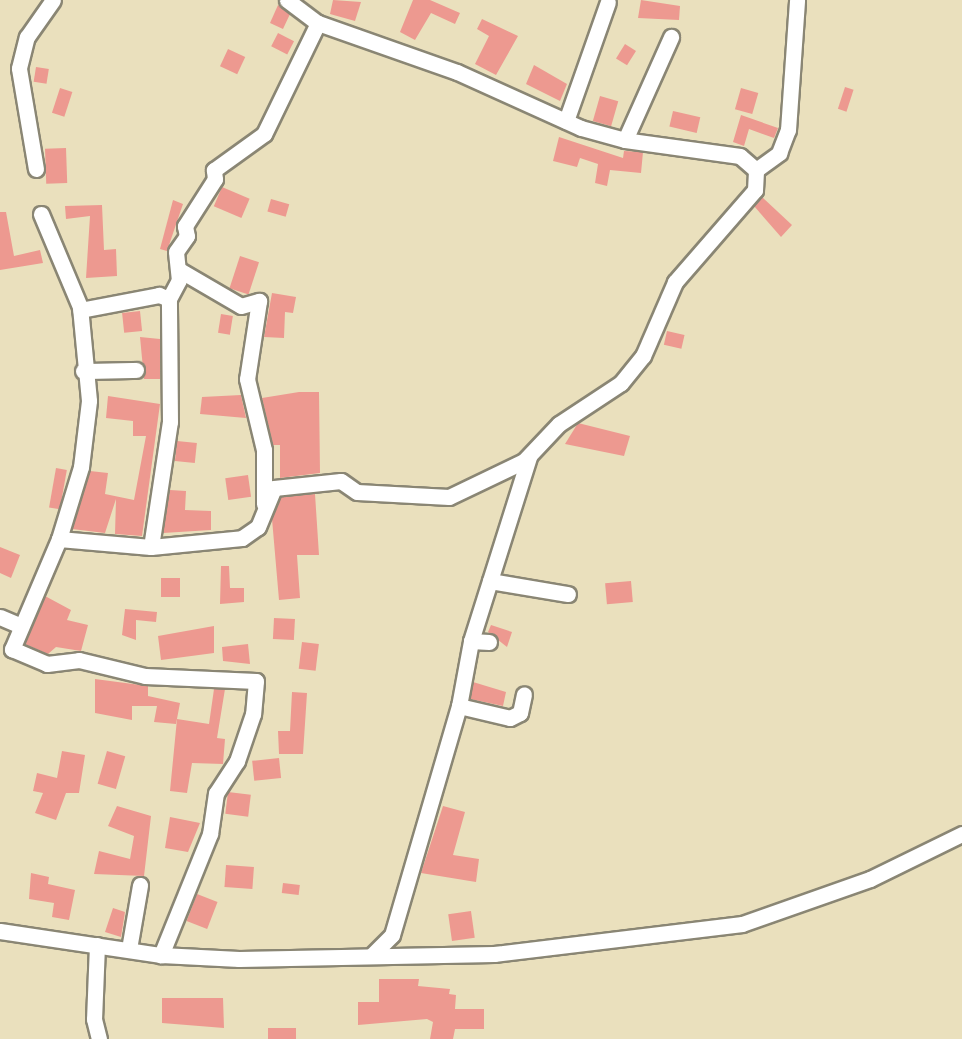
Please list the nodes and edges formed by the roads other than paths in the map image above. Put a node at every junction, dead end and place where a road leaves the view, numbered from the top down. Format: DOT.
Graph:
graph roads {
  1 [pos="53,0"];
  2 [pos="287,0"];
  3 [pos="797,0"];
  4 [pos="608,2"];
  5 [pos="318,23"];
  6 [pos="671,37"];
  7 [pos="566,121"];
  8 [pos="625,140"];
  9 [pos="36,170"];
  10 [pos="756,170"];
  11 [pos="41,214"];
  12 [pos="181,271"];
  13 [pos="169,299"];
  14 [pos="80,310"];
  15 [pos="136,370"];
  16 [pos="83,371"];
  17 [pos="529,457"];
  18 [pos="264,519"];
  19 [pos="59,538"];
  20 [pos="151,547"];
  21 [pos="490,581"];
  22 [pos="568,594"];
  23 [pos="0,617"];
  24 [pos="21,626"];
  25 [pos="471,640"];
  26 [pos="489,642"];
  27 [pos="524,694"];
  28 [pos="459,706"];
  29 [pos="962,834"];
  30 [pos="140,885"];
  31 [pos="0,931"];
  32 [pos="97,945"];
  33 [pos="129,949"];
  34 [pos="161,955"];
  35 [pos="372,955"];
  36 [pos="99,1039"];
  1 -- 9 [label="street"];
  2 -- 5 [label="street"];
  3 -- 10 [label="street"];
  4 -- 7 [label="street"];
  5 -- 7 [label="street"];
  5 -- 12 [label="street"];
  6 -- 8 [label="street"];
  7 -- 8 [label="street"];
  8 -- 10 [label="street"];
  10 -- 17 [label="street"];
  11 -- 14 [label="street"];
  12 -- 13 [label="street"];
  12 -- 18 [label="street"];
  13 -- 14 [label="street"];
  13 -- 20 [label="street"];
  14 -- 16 [label="street"];
  15 -- 16 [label="street"];
  16 -- 19 [label="street"];
  17 -- 18 [label="street"];
  17 -- 21 [label="street"];
  18 -- 20 [label="street"];
  19 -- 20 [label="street"];
  19 -- 24 [label="street"];
  21 -- 22 [label="street"];
  21 -- 25 [label="street"];
  23 -- 24 [label="street"];
  24 -- 34 [label="street"];
  25 -- 26 [label="street"];
  25 -- 28 [label="street"];
  27 -- 28 [label="street"];
  28 -- 35 [label="street"];
  29 -- 35 [label="street"];
  30 -- 33 [label="street"];
  31 -- 32 [label="street"];
  32 -- 33 [label="street"];
  32 -- 36 [label="street"];
  33 -- 34 [label="street"];
  34 -- 35 [label="street"];
}
